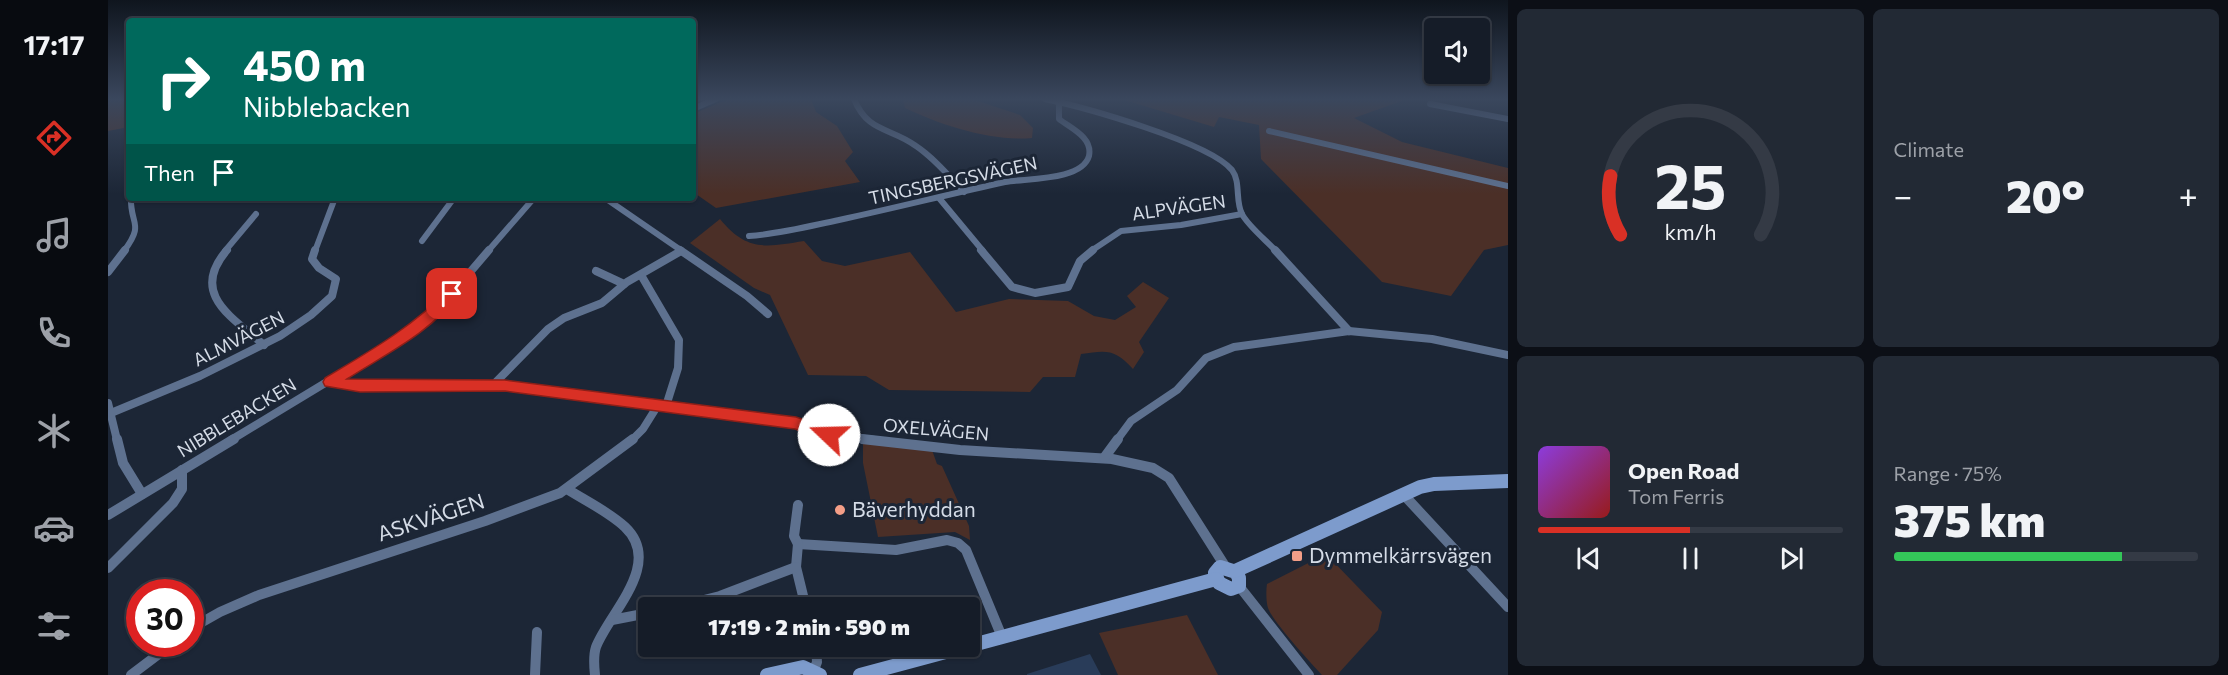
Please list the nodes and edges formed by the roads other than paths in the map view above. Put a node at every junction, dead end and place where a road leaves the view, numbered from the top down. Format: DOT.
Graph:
graph roads {
  1 [pos="883,130"];
  2 [pos="1076,130"];
  3 [pos="1149,130"];
  4 [pos="1269,131"];
  5 [pos="1508,186"];
  6 [pos="964,192"];
  7 [pos="939,198"];
  8 [pos="131,201"];
  9 [pos="334,201"];
  10 [pos="452,201"];
  11 [pos="531,201"];
  12 [pos="609,201"];
  13 [pos="256,214"];
  14 [pos="1242,214"];
  15 [pos="749,236"];
  16 [pos="422,241"];
  17 [pos="681,251"];
  18 [pos="596,271"];
  19 [pos="108,272"];
  20 [pos="641,275"];
  21 [pos="624,284"];
  22 [pos="768,314"];
  23 [pos="1349,331"];
  24 [pos="264,345"];
  25 [pos="1508,355"];
  26 [pos="330,382"];
  27 [pos="493,385"];
  28 [pos="108,403"];
  29 [pos="662,406"];
  30 [pos="111,413"];
  31 [pos="1108,458"];
  32 [pos="182,470"];
  33 [pos="1508,481"];
  34 [pos="567,489"];
  35 [pos="142,494"];
  36 [pos="1402,494"];
  37 [pos="798,506"];
  38 [pos="108,515"];
  39 [pos="798,544"];
  40 [pos="796,567"];
  41 [pos="108,568"];
  42 [pos="1230,569"];
  43 [pos="1216,579"];
  44 [pos="1239,586"];
  45 [pos="716,597"];
  46 [pos="803,597"];
  47 [pos="1508,607"];
  48 [pos="638,615"];
  49 [pos="612,620"];
  50 [pos="204,621"];
  51 [pos="537,632"];
  52 [pos="1002,637"];
  53 [pos="980,643"];
  54 [pos="154,657"];
  55 [pos="817,657"];
  56 [pos="928,657"];
  57 [pos="817,673"];
  58 [pos="130,675"];
  59 [pos="535,675"];
  60 [pos="595,675"];
  61 [pos="767,675"];
  62 [pos="860,675"];
  63 [pos="1309,675"];
  1 -- 6 [label="street"];
  2 -- 6 [label="street, TINGSBERGSVÄGEN"];
  3 -- 14 [label="street"];
  4 -- 5 [label="street"];
  6 -- 7 [label="street, TINGSBERGSVÄGEN"];
  7 -- 14 [label="street, ALPVÄGEN"];
  7 -- 15 [label="street, TINGSBERGSVÄGEN"];
  8 -- 19 [label="street"];
  9 -- 24 [label="street, ALMVÄGEN"];
  10 -- 16 [label="street"];
  11 -- 26 [label="street, NIBBLEBACKEN"];
  12 -- 17 [label="street"];
  13 -- 24 [label="street"];
  14 -- 23 [label="street"];
  17 -- 20 [label="street"];
  17 -- 22 [label="street"];
  18 -- 21 [label="street"];
  20 -- 21 [label="street"];
  20 -- 29 [label="street, ASKVÄGEN"];
  21 -- 27 [label="street"];
  23 -- 25 [label="street"];
  23 -- 31 [label="street"];
  24 -- 30 [label="street, ALMVÄGEN"];
  26 -- 27 [label="street, OXELVÄGEN"];
  26 -- 32 [label="street, NIBBLEBACKEN"];
  27 -- 29 [label="street, OXELVÄGEN"];
  28 -- 30 [label="street"];
  29 -- 31 [label="street, OXELVÄGEN"];
  29 -- 34 [label="street, ASKVÄGEN"];
  30 -- 35 [label="street"];
  31 -- 42 [label="street"];
  32 -- 35 [label="street, NIBBLEBACKEN"];
  32 -- 41 [label="street"];
  33 -- 36 [label="street"];
  34 -- 49 [label="street"];
  34 -- 50 [label="street, ASKVÄGEN"];
  35 -- 38 [label="street, NIBBLEBACKEN"];
  36 -- 42 [label="street"];
  36 -- 47 [label="street"];
  37 -- 39 [label="street"];
  39 -- 40 [label="street"];
  39 -- 52 [label="street"];
  40 -- 45 [label="street"];
  40 -- 46 [label="street"];
  42 -- 43 [label="street"];
  42 -- 44 [label="street"];
  43 -- 44 [label="street"];
  43 -- 52 [label="street"];
  44 -- 63 [label="street"];
  48 -- 49 [label="street"];
  49 -- 60 [label="street"];
  51 -- 59 [label="street"];
  52 -- 53 [label="street"];
  54 -- 58 [label="street"];
  55 -- 57 [label="street"];
  56 -- 62 [label="street"];
  57 -- 61 [label="street"];
}
